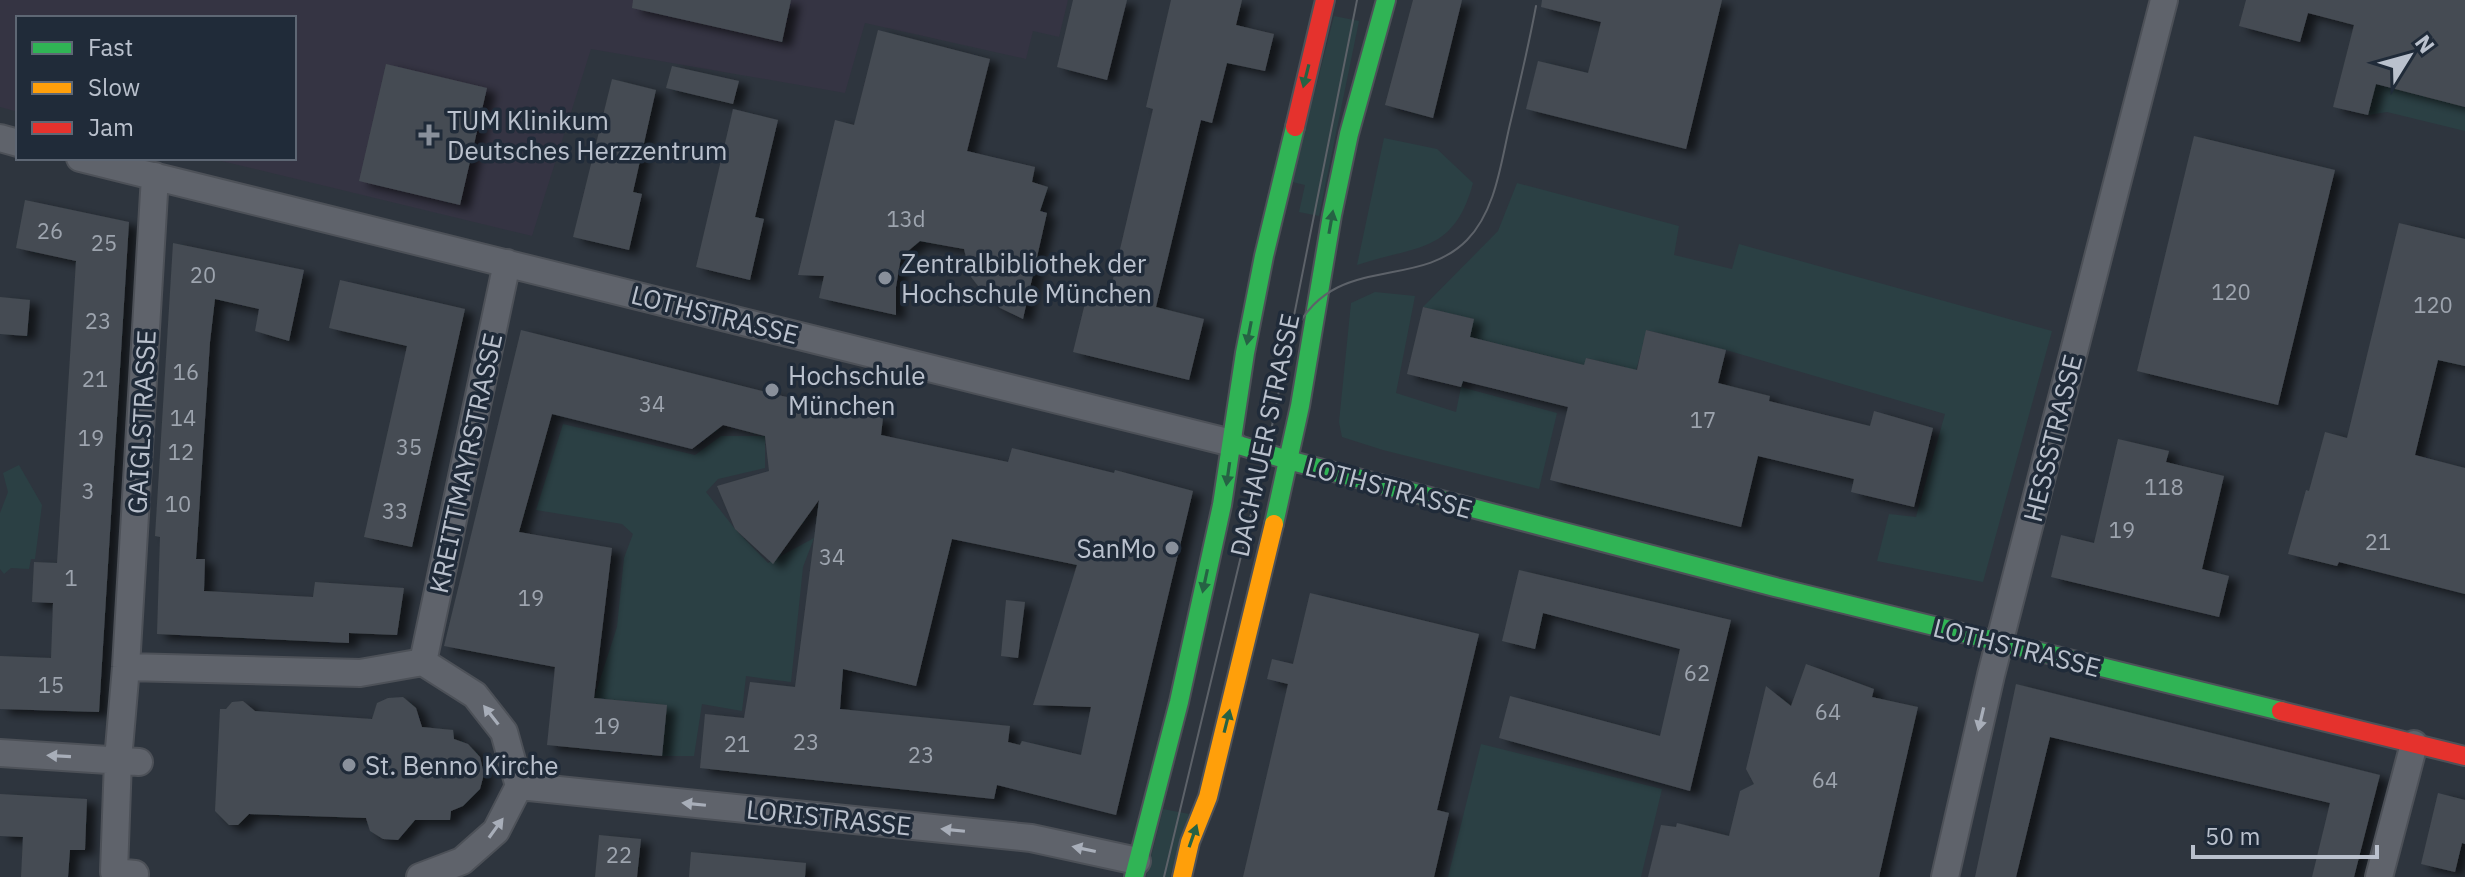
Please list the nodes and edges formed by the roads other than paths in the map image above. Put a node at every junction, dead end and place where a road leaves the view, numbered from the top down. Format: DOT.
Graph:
graph roads {
  1 [pos="1325,0"];
  2 [pos="1386,0"];
  3 [pos="2164,0"];
  4 [pos="88,160"];
  5 [pos="155,176"];
  6 [pos="507,263"];
  7 [pos="1232,443"];
  8 [pos="1288,460"];
  9 [pos="2000,643"];
  10 [pos="423,662"];
  11 [pos="126,667"];
  12 [pos="2414,744"];
  13 [pos="0,753"];
  14 [pos="2465,756"];
  15 [pos="129,761"];
  16 [pos="519,786"];
  17 [pos="125,860"];
  18 [pos="1136,869"];
  19 [pos="415,873"];
  20 [pos="1182,877"];
  21 [pos="1945,877"];
  22 [pos="2379,877"];
  1 -- 7 [label="main road, DACHAUER STRASSE, one-way"];
  8 -- 2 [label="main road, DACHAUER STRASSE, one-way"];
  3 -- 9 [label="street, HESSSTRASSE"];
  4 -- 5 [label="street, LOTHSTRASSE"];
  5 -- 6 [label="street, LOTHSTRASSE"];
  5 -- 11 [label="street, GAIGLSTRASSE"];
  6 -- 7 [label="street, LOTHSTRASSE"];
  6 -- 10 [label="street, KREITTMAYRSTRASSE"];
  7 -- 8 [label="main road, LOTHSTRASSE"];
  7 -- 18 [label="main road, DACHAUER STRASSE, one-way"];
  8 -- 9 [label="main road, LOTHSTRASSE"];
  20 -- 8 [label="main road, DACHAUER STRASSE, one-way"];
  9 -- 12 [label="main road, LOTHSTRASSE"];
  9 -- 21 [label="street, HESSSTRASSE, one-way"];
  10 -- 11 [label="street"];
  16 -- 10 [label="street, one-way"];
  11 -- 15 [label="street, GAIGLSTRASSE"];
  12 -- 14 [label="main road, LOTHSTRASSE"];
  12 -- 22 [label="street"];
  15 -- 13 [label="street, one-way"];
  15 -- 17 [label="street, GAIGLSTRASSE"];
  18 -- 16 [label="street, LORISTRASSE, one-way"];
  19 -- 16 [label="street, one-way"];
}
